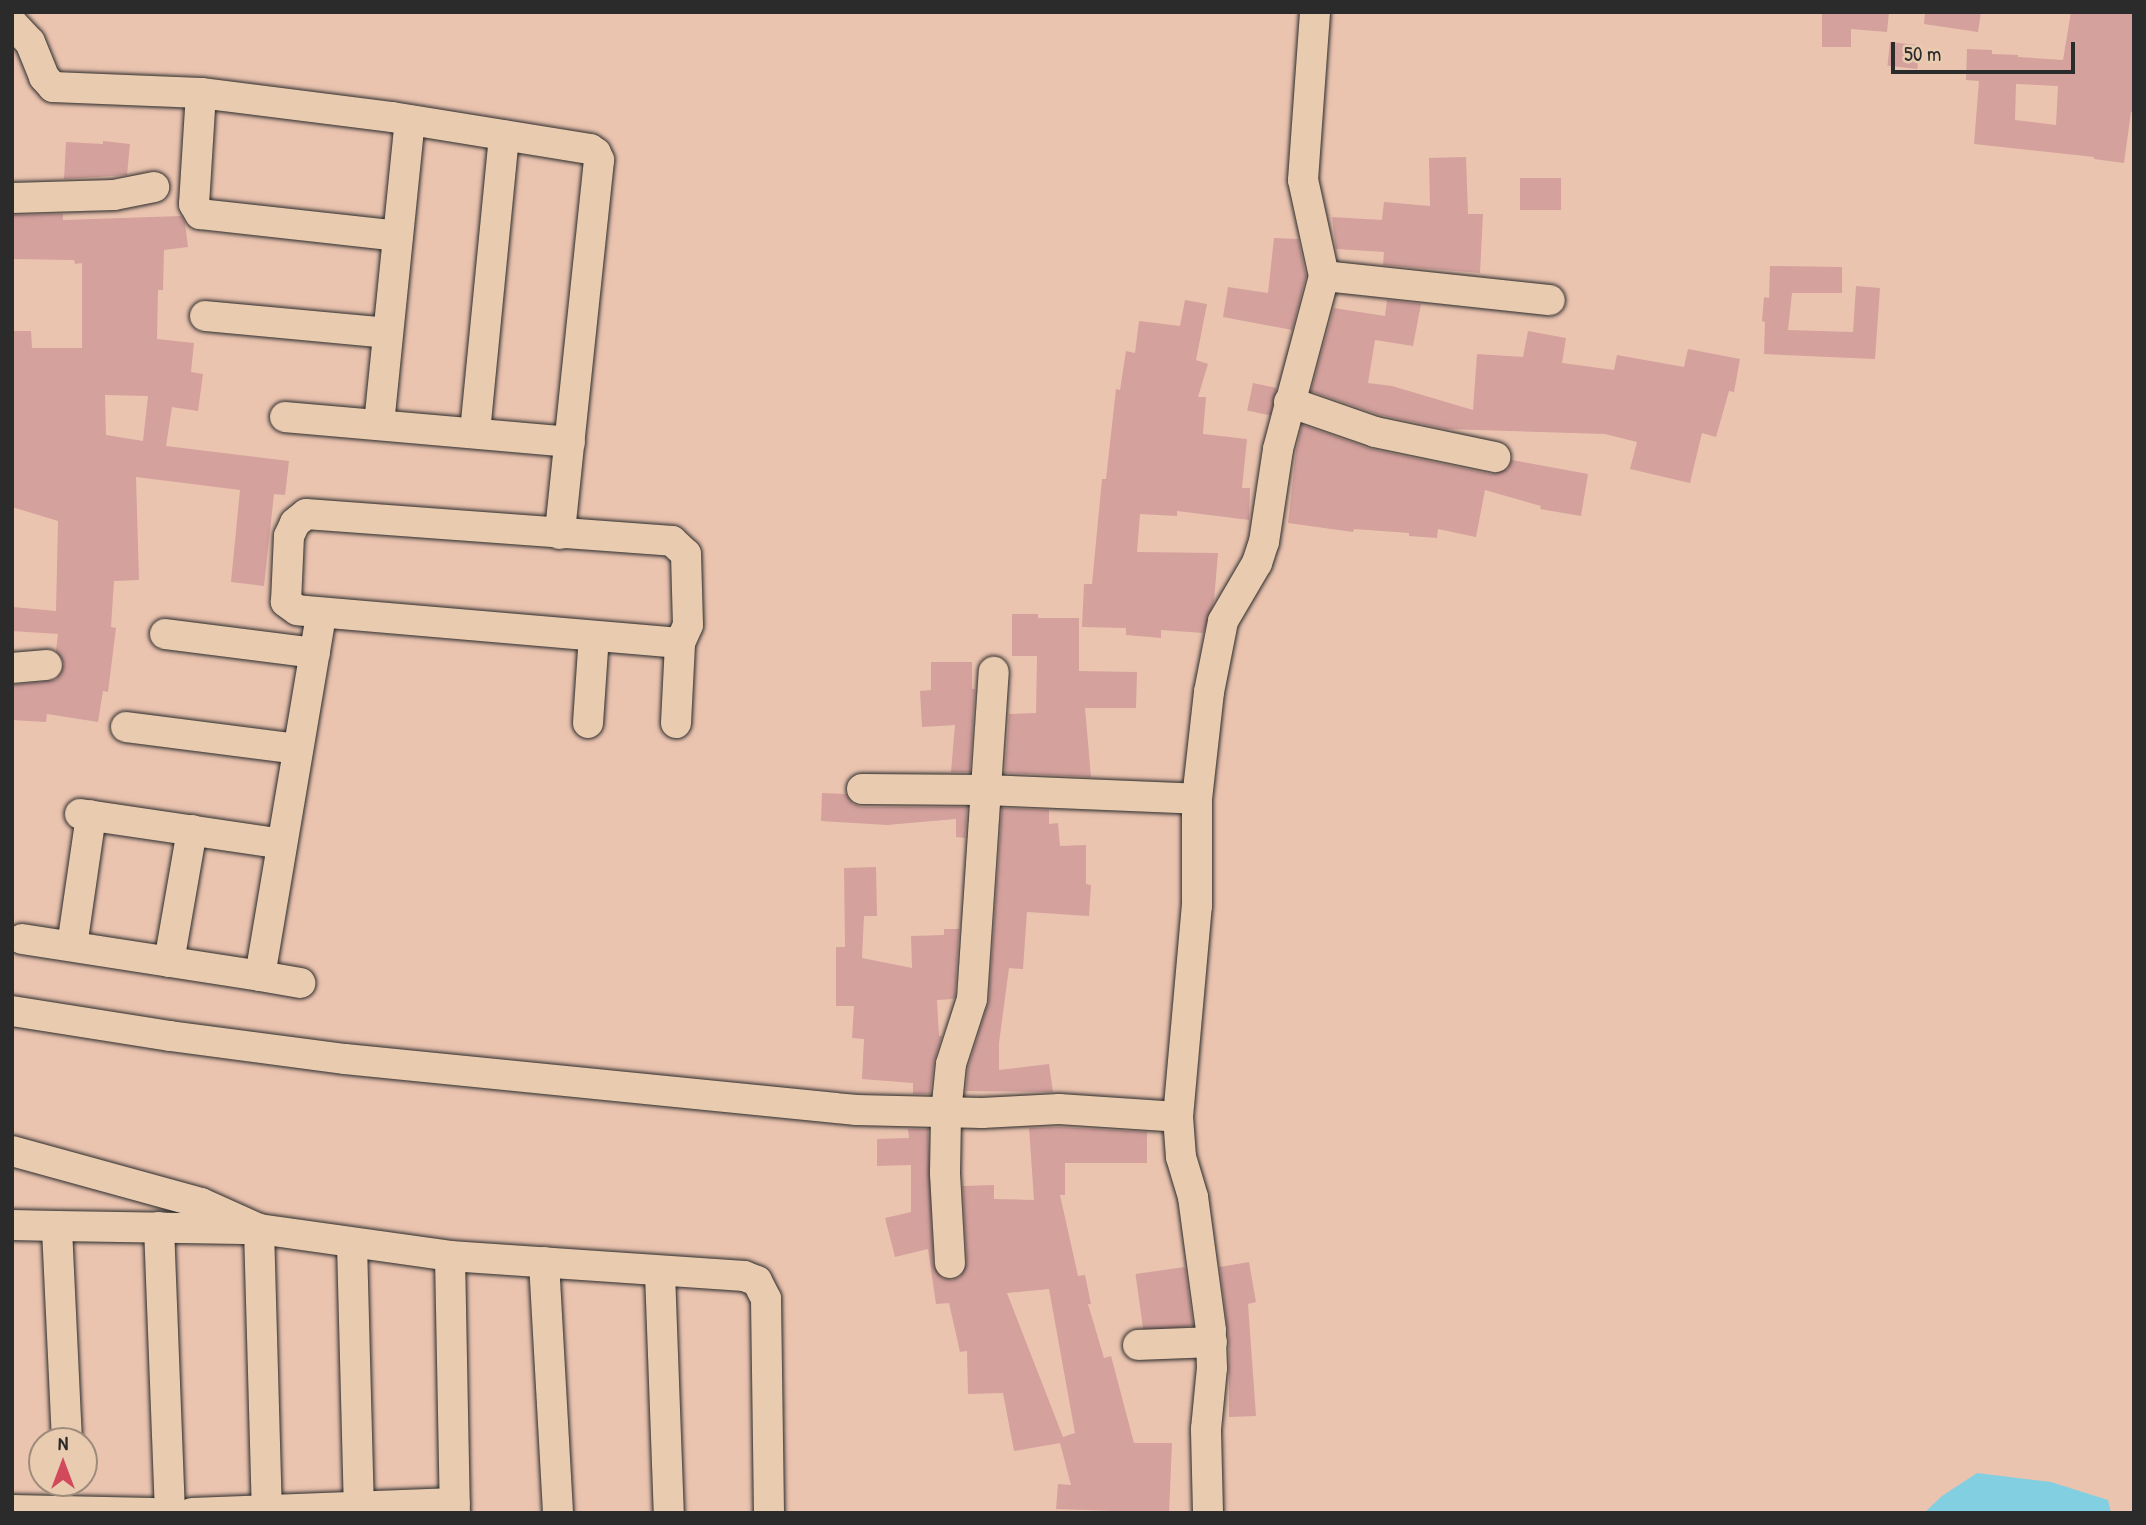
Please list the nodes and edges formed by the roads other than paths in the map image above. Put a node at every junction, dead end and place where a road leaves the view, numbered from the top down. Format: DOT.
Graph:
graph roads {
  1 [pos="1315,12"];
  2 [pos="12,23"];
  3 [pos="201,93"];
  4 [pos="410,121"];
  5 [pos="503,135"];
  6 [pos="154,187"];
  7 [pos="12,198"];
  8 [pos="398,236"];
  9 [pos="1324,276"];
  10 [pos="1550,300"];
  11 [pos="205,316"];
  12 [pos="387,333"];
  13 [pos="1289,402"];
  14 [pos="285,417"];
  15 [pos="379,424"];
  16 [pos="475,432"];
  17 [pos="570,442"];
  18 [pos="1495,457"];
  19 [pos="560,534"];
  20 [pos="321,614"];
  21 [pos="165,634"];
  22 [pos="594,636"];
  23 [pos="680,643"];
  24 [pos="314,653"];
  25 [pos="47,665"];
  26 [pos="12,668"];
  27 [pos="994,672"];
  28 [pos="588,723"];
  29 [pos="676,723"];
  30 [pos="126,727"];
  31 [pos="298,749"];
  32 [pos="862,789"];
  33 [pos="986,790"];
  34 [pos="1197,799"];
  35 [pos="192,830"];
  36 [pos="282,844"];
  37 [pos="22,939"];
  38 [pos="72,946"];
  39 [pos="169,962"];
  40 [pos="260,976"];
  41 [pos="300,983"];
  42 [pos="12,1011"];
  43 [pos="946,1113"];
  44 [pos="1178,1117"];
  45 [pos="12,1151"];
  46 [pos="12,1225"];
  47 [pos="57,1226"];
  48 [pos="159,1227"];
  49 [pos="259,1229"];
  50 [pos="352,1244"];
  51 [pos="450,1256"];
  52 [pos="544,1262"];
  53 [pos="950,1263"];
  54 [pos="660,1273"];
  55 [pos="1212,1342"];
  56 [pos="1138,1345"];
  57 [pos="66,1427"];
  58 [pos="70,1502"];
  59 [pos="455,1508"];
  60 [pos="12,1510"];
  61 [pos="359,1510"];
  62 [pos="267,1511"];
  63 [pos="152,1513"];
  64 [pos="170,1513"];
  65 [pos="192,1513"];
  66 [pos="558,1513"];
  67 [pos="669,1513"];
  68 [pos="769,1513"];
  69 [pos="1208,1513"];
  1 -- 9 [label="street"];
  2 -- 3 [label="street"];
  3 -- 4 [label="street"];
  3 -- 8 [label="street"];
  4 -- 5 [label="street"];
  4 -- 8 [label="street"];
  5 -- 16 [label="street"];
  5 -- 17 [label="street"];
  6 -- 7 [label="street"];
  8 -- 12 [label="street"];
  9 -- 10 [label="street"];
  9 -- 13 [label="street"];
  11 -- 12 [label="street"];
  12 -- 15 [label="street"];
  13 -- 18 [label="street"];
  13 -- 34 [label="street"];
  14 -- 15 [label="street"];
  15 -- 16 [label="street"];
  16 -- 17 [label="street"];
  17 -- 19 [label="street"];
  19 -- 20 [label="street"];
  19 -- 23 [label="street"];
  20 -- 22 [label="street"];
  20 -- 24 [label="street"];
  21 -- 24 [label="street"];
  22 -- 23 [label="street"];
  22 -- 28 [label="street"];
  23 -- 29 [label="street"];
  24 -- 31 [label="street"];
  25 -- 26 [label="street"];
  27 -- 33 [label="street"];
  30 -- 31 [label="street"];
  31 -- 36 [label="street"];
  32 -- 33 [label="street"];
  33 -- 34 [label="street"];
  33 -- 43 [label="street"];
  34 -- 44 [label="street"];
  35 -- 36 [label="street"];
  35 -- 38 [label="street"];
  35 -- 39 [label="street"];
  36 -- 40 [label="street"];
  37 -- 38 [label="street"];
  38 -- 39 [label="street"];
  39 -- 40 [label="street"];
  40 -- 41 [label="street"];
  42 -- 43 [label="street"];
  43 -- 44 [label="street"];
  43 -- 53 [label="street"];
  44 -- 55 [label="street"];
  45 -- 49 [label="street"];
  46 -- 47 [label="street"];
  47 -- 48 [label="street"];
  47 -- 57 [label="street"];
  48 -- 49 [label="street"];
  48 -- 64 [label="street"];
  49 -- 50 [label="street"];
  49 -- 62 [label="street"];
  50 -- 51 [label="street"];
  50 -- 61 [label="street"];
  51 -- 52 [label="street"];
  51 -- 59 [label="street"];
  52 -- 54 [label="street"];
  52 -- 66 [label="street"];
  54 -- 67 [label="street"];
  54 -- 68 [label="street"];
  55 -- 56 [label="street"];
  55 -- 69 [label="street"];
  58 -- 60 [label="street"];
  58 -- 63 [label="street"];
  59 -- 61 [label="street"];
  61 -- 62 [label="street"];
  62 -- 65 [label="street"];
}
